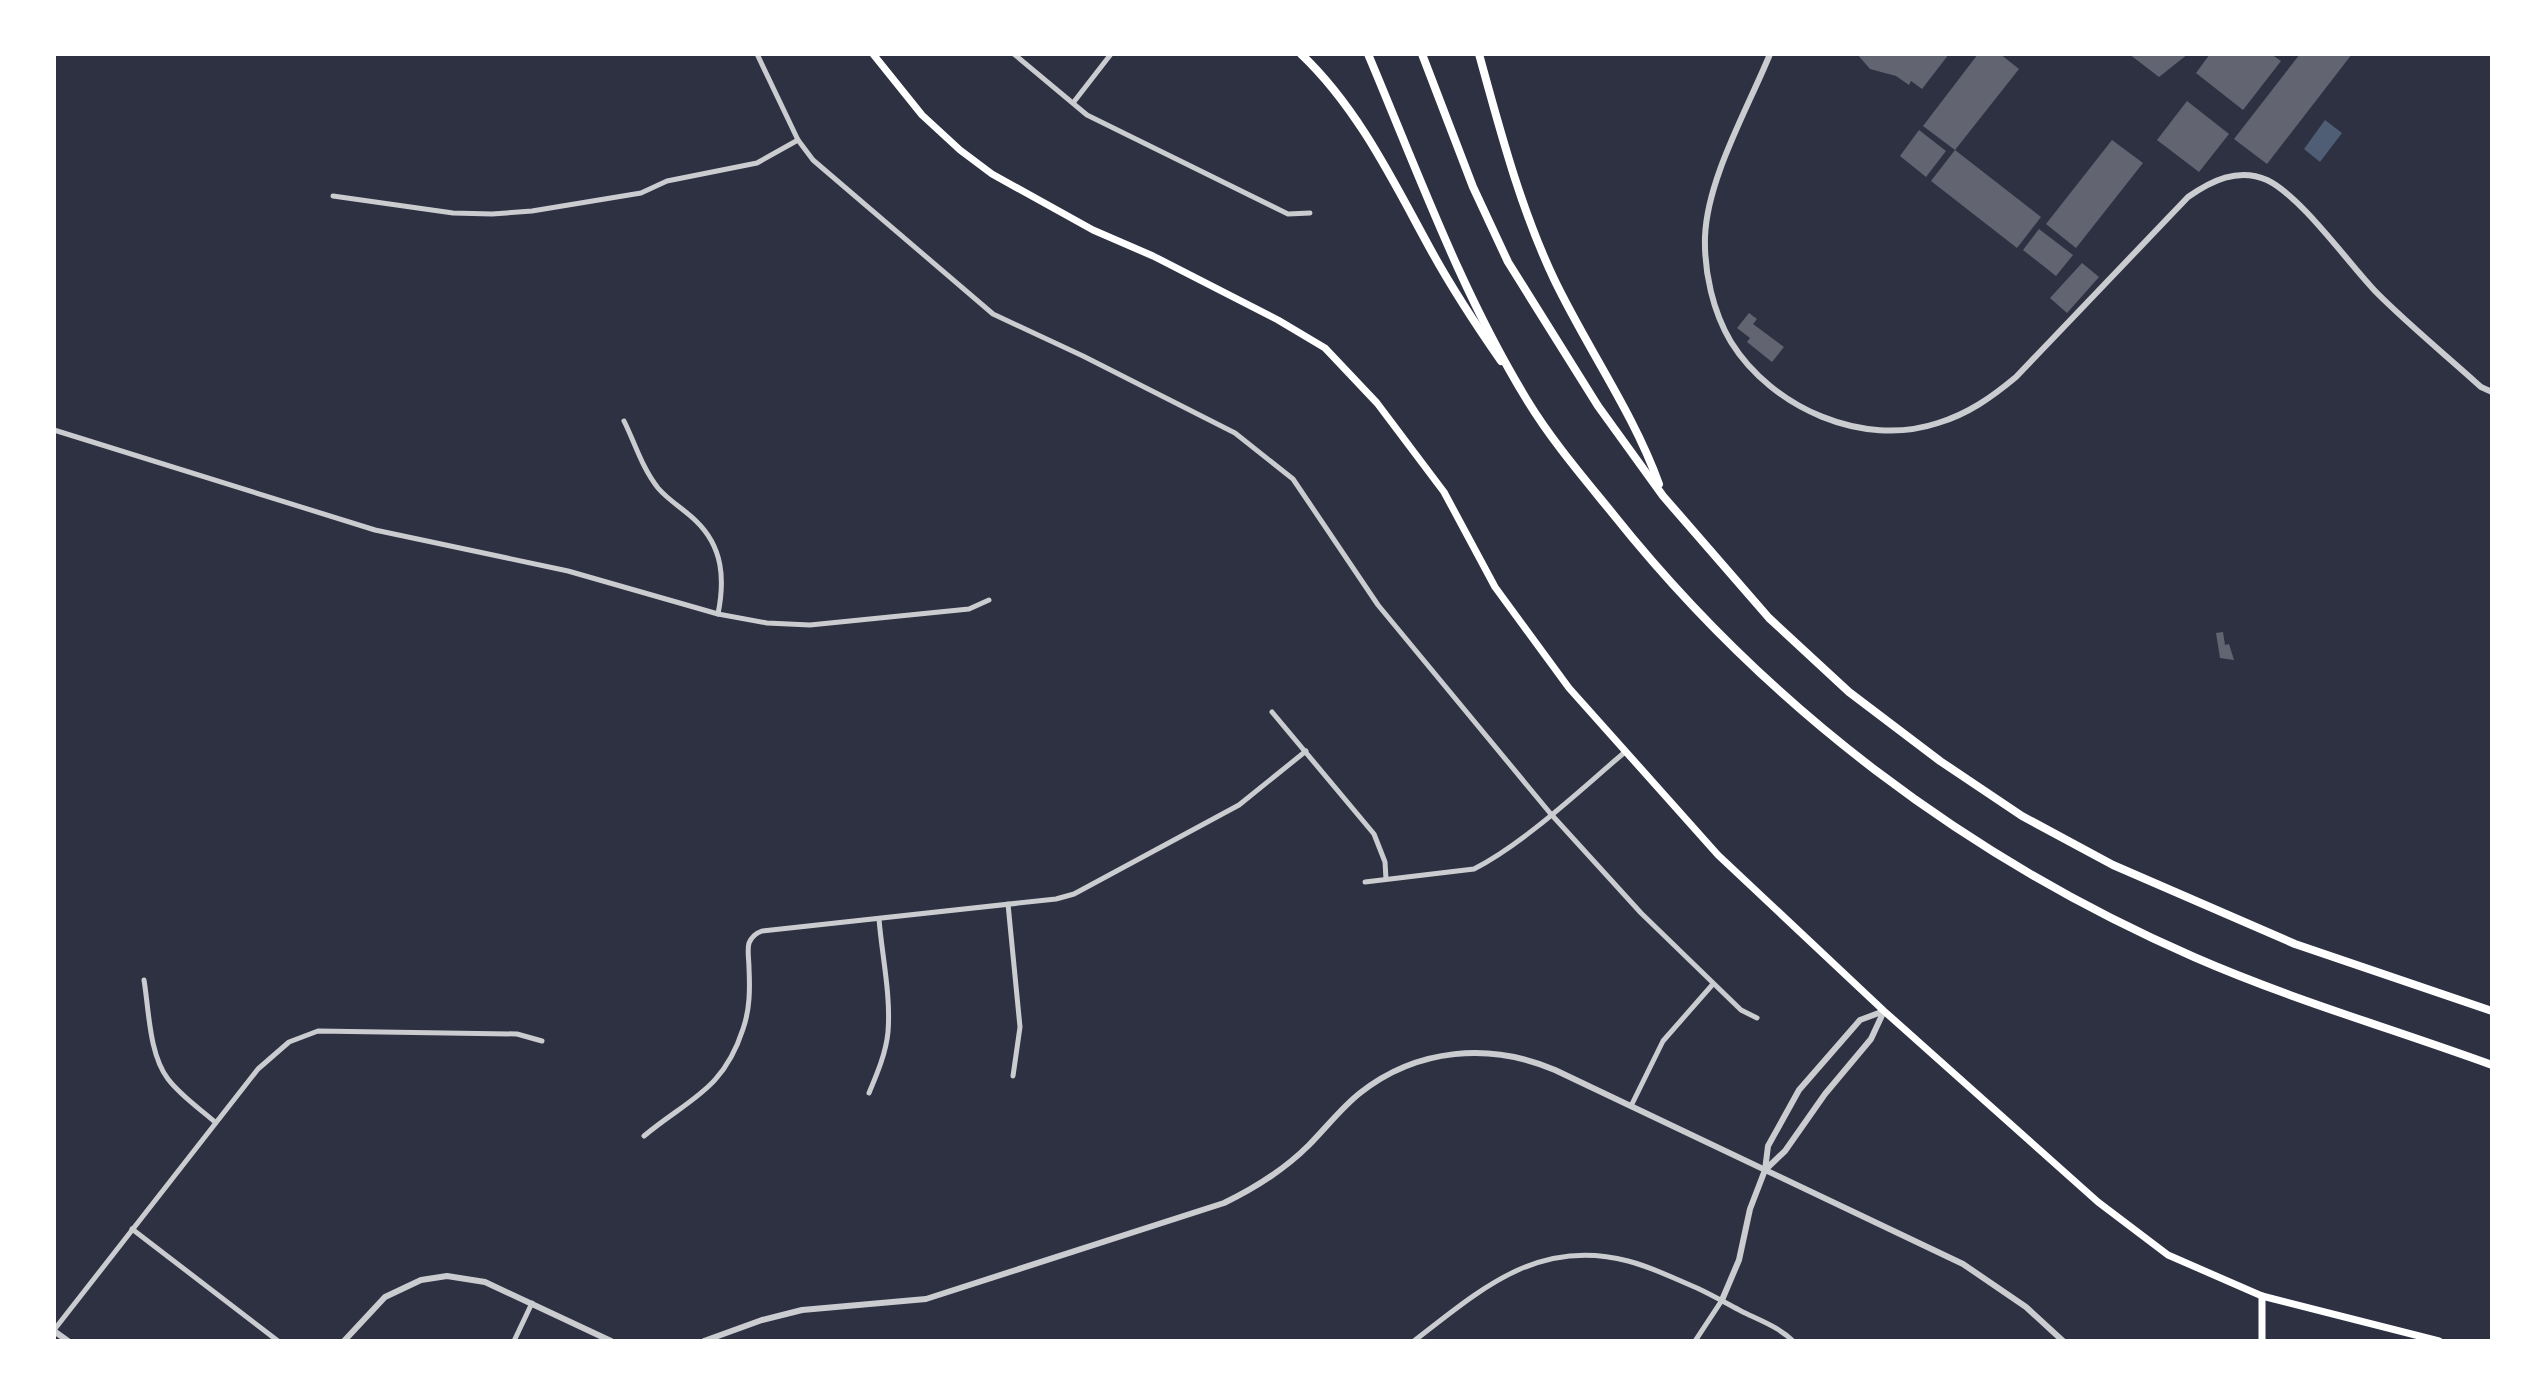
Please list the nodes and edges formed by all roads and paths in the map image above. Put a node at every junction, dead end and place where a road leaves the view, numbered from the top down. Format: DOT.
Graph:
graph roads {
  1 [pos="757,54"];
  2 [pos="873,54"];
  3 [pos="1014,54"];
  4 [pos="1111,54"];
  5 [pos="1301,54"];
  6 [pos="1368,54"];
  7 [pos="1422,54"];
  8 [pos="1479,54"];
  9 [pos="1770,54"];
  10 [pos="1073,103"];
  11 [pos="798,140"];
  12 [pos="333,196"];
  13 [pos="1310,213"];
  14 [pos="2492,392"];
  15 [pos="1524,395"];
  16 [pos="624,421"];
  17 [pos="54,430"];
  18 [pos="1663,496"];
  19 [pos="989,600"];
  20 [pos="718,614"];
  21 [pos="1272,712"];
  22 [pos="1306,751"];
  23 [pos="1625,752"];
  24 [pos="1550,813"];
  25 [pos="1386,879"];
  26 [pos="1365,882"];
  27 [pos="1008,904"];
  28 [pos="879,919"];
  29 [pos="144,980"];
  30 [pos="1713,984"];
  31 [pos="1884,1011"];
  32 [pos="2492,1011"];
  33 [pos="1757,1018"];
  34 [pos="542,1041"];
  35 [pos="2492,1065"];
  36 [pos="1013,1076"];
  37 [pos="869,1093"];
  38 [pos="1631,1106"];
  39 [pos="216,1122"];
  40 [pos="644,1136"];
  41 [pos="1765,1170"];
  42 [pos="132,1229"];
  43 [pos="2262,1296"];
  44 [pos="1722,1300"];
  45 [pos="532,1303"];
  46 [pos="54,1331"];
  47 [pos="68,1341"];
  48 [pos="278,1341"];
  49 [pos="344,1341"];
  50 [pos="514,1341"];
  51 [pos="611,1341"];
  52 [pos="704,1341"];
  53 [pos="1414,1341"];
  54 [pos="1695,1341"];
  55 [pos="1793,1341"];
  56 [pos="2063,1341"];
  57 [pos="2262,1341"];
  58 [pos="2439,1341"];
  1 -- 11 [label="street"];
  2 -- 23 [label="main road"];
  3 -- 10 [label="street"];
  4 -- 10 [label="street"];
  5 -- 15 [label="highway"];
  6 -- 15 [label="highway"];
  7 -- 18 [label="highway"];
  8 -- 18 [label="highway"];
  9 -- 14 [label="street"];
  10 -- 13 [label="street"];
  11 -- 12 [label="street"];
  11 -- 24 [label="street"];
  15 -- 35 [label="highway"];
  16 -- 20 [label="street"];
  17 -- 20 [label="street"];
  18 -- 32 [label="highway"];
  19 -- 20 [label="street"];
  21 -- 22 [label="street"];
  22 -- 25 [label="street"];
  22 -- 27 [label="street"];
  23 -- 24 [label="street"];
  23 -- 31 [label="main road"];
  24 -- 25 [label="street"];
  24 -- 30 [label="street"];
  25 -- 26 [label="street"];
  27 -- 28 [label="street"];
  27 -- 36 [label="street"];
  28 -- 37 [label="street"];
  28 -- 40 [label="street"];
  29 -- 39 [label="street"];
  30 -- 33 [label="street"];
  30 -- 38 [label="street"];
  31 -- 41 [label="street"];
  31 -- 41 [label="street"];
  31 -- 43 [label="main road"];
  34 -- 39 [label="street"];
  38 -- 41 [label="street"];
  38 -- 52 [label="street"];
  39 -- 42 [label="street"];
  41 -- 44 [label="street"];
  41 -- 56 [label="street"];
  42 -- 46 [label="street"];
  42 -- 48 [label="street"];
  43 -- 57 [label="main road"];
  43 -- 58 [label="main road"];
  44 -- 53 [label="street"];
  44 -- 54 [label="street"];
  44 -- 55 [label="street"];
  45 -- 49 [label="street"];
  45 -- 50 [label="street"];
  45 -- 51 [label="street"];
  46 -- 47 [label="street"];
}
